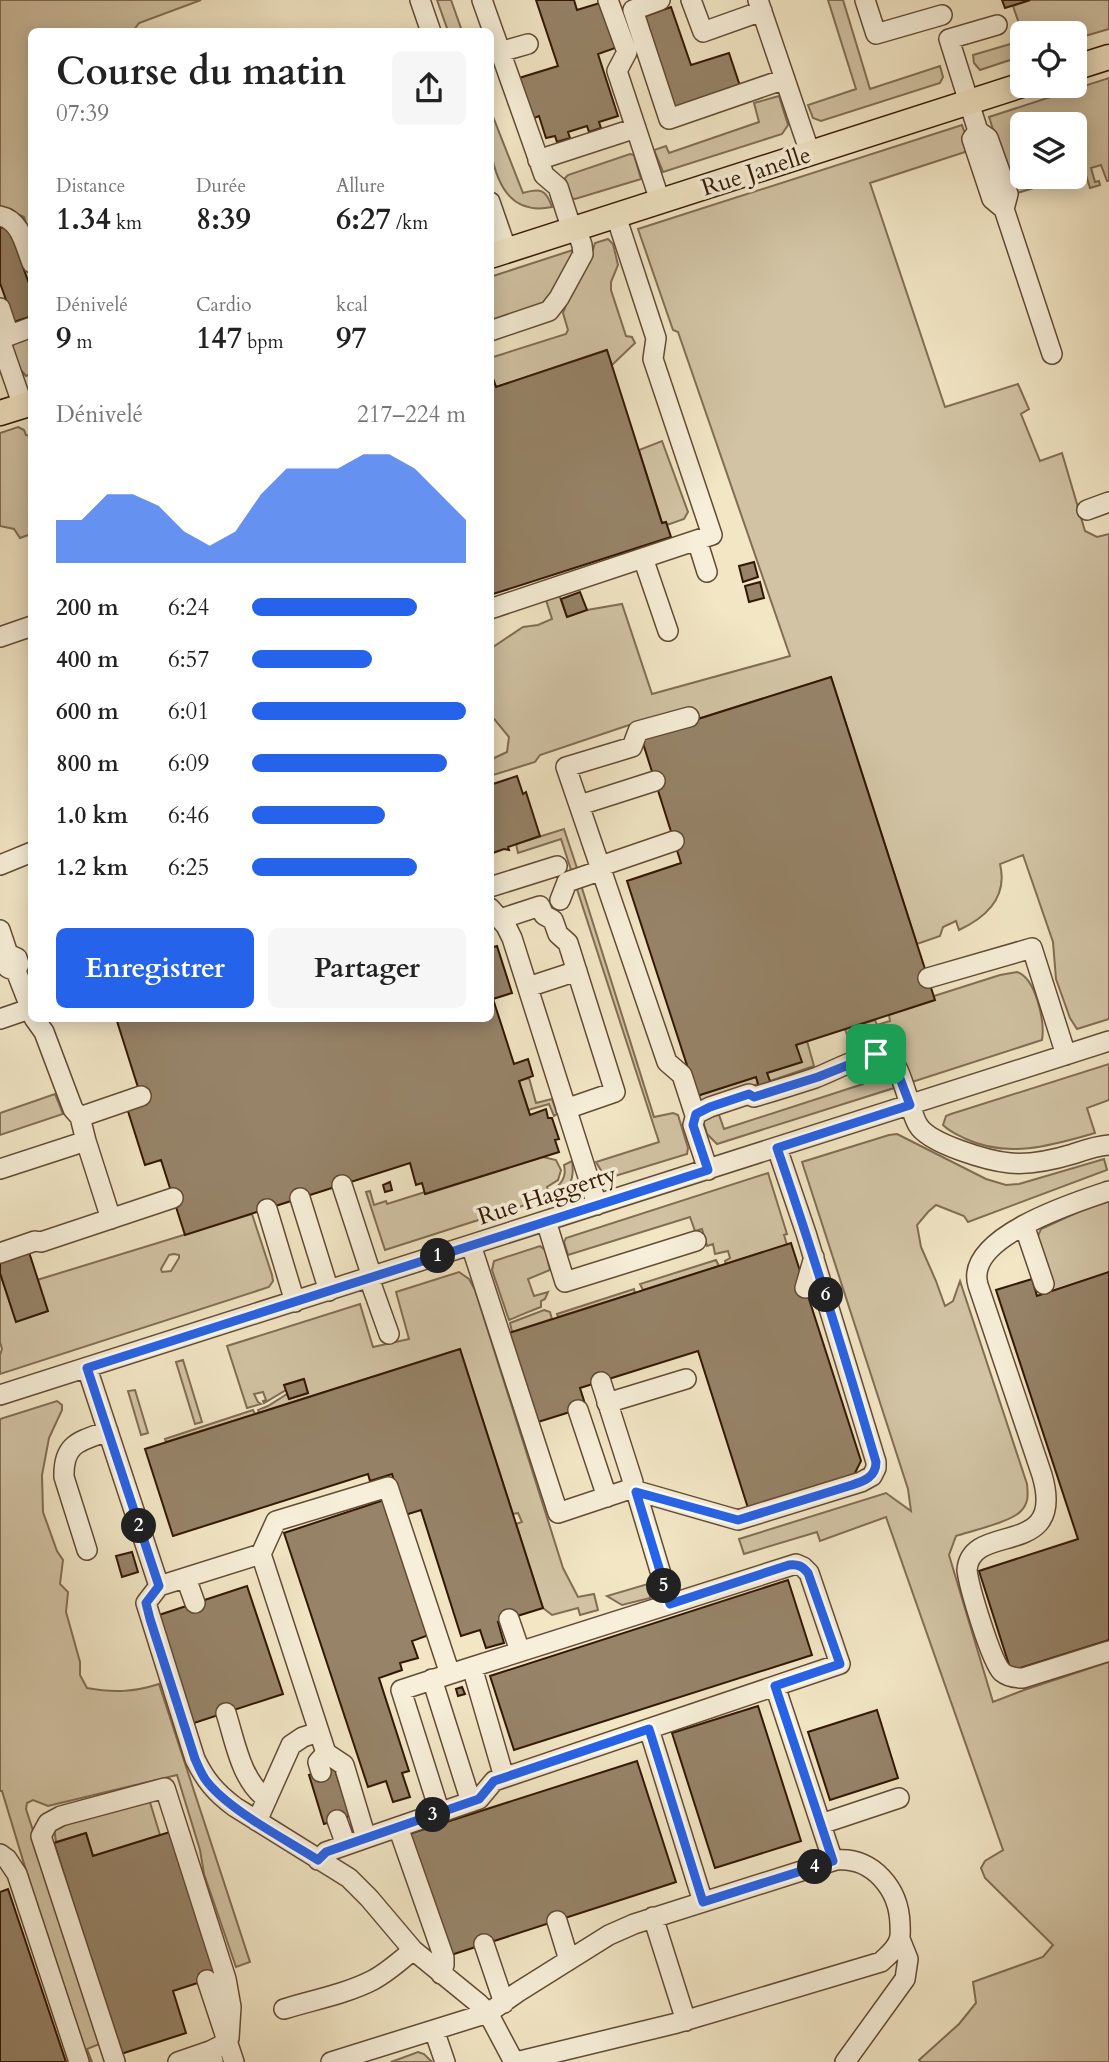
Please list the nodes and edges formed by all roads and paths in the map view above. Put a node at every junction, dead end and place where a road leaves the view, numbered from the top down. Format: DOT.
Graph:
graph roads {
  1 [pos="420,0"];
  2 [pos="482,0"];
  3 [pos="608,0"];
  4 [pos="660,0"];
  5 [pos="691,0"];
  6 [pos="865,0"];
  7 [pos="760,6"];
  8 [pos="940,7"];
  9 [pos="997,25"];
  10 [pos="430,28"];
  11 [pos="492,28"];
  12 [pos="494,35"];
  13 [pos="949,39"];
  14 [pos="528,44"];
  15 [pos="500,52"];
  16 [pos="1109,57"];
  17 [pos="1087,64"];
  18 [pos="785,79"];
  19 [pos="1010,89"];
  20 [pos="969,102"];
  21 [pos="636,128"];
  22 [pos="810,153"];
  23 [pos="538,160"];
  24 [pos="660,201"];
  25 [pos="0,216"];
  26 [pos="616,216"];
  27 [pos="494,228"];
  28 [pos="574,229"];
  29 [pos="28,253"];
  30 [pos="498,253"];
  31 [pos="0,309"];
  32 [pos="28,329"];
  33 [pos="494,330"];
  34 [pos="3,338"];
  35 [pos="1052,354"];
  36 [pos="18,407"];
  37 [pos="1109,502"];
  38 [pos="1087,510"];
  39 [pos="697,540"];
  40 [pos="643,558"];
  41 [pos="707,572"];
  42 [pos="494,609"];
  43 [pos="28,627"];
  44 [pos="668,631"];
  45 [pos="0,637"];
  46 [pos="689,717"];
  47 [pos="655,781"];
  48 [pos="580,805"];
  49 [pos="674,841"];
  50 [pos="28,854"];
  51 [pos="0,865"];
  52 [pos="557,866"];
  53 [pos="602,868"];
  54 [pos="494,886"];
  55 [pos="540,906"];
  56 [pos="496,919"];
  57 [pos="0,930"];
  58 [pos="577,971"];
  59 [pos="22,976"];
  60 [pos="928,978"];
  61 [pos="528,987"];
  62 [pos="28,998"];
  63 [pos="28,1013"];
  64 [pos="0,1019"];
  65 [pos="38,1022"];
  66 [pos="1109,1041"];
  67 [pos="1066,1055"];
  68 [pos="141,1096"];
  69 [pos="910,1105"];
  70 [pos="566,1109"];
  71 [pos="695,1115"];
  72 [pos="80,1116"];
  73 [pos="86,1141"];
  74 [pos="1109,1145"];
  75 [pos="777,1148"];
  76 [pos="0,1169"];
  77 [pos="708,1170"];
  78 [pos="342,1185"];
  79 [pos="1109,1191"];
  80 [pos="173,1198"];
  81 [pos="300,1198"];
  82 [pos="597,1205"];
  83 [pos="267,1209"];
  84 [pos="111,1219"];
  85 [pos="546,1222"];
  86 [pos="1024,1225"];
  87 [pos="696,1241"];
  88 [pos="471,1245"];
  89 [pos="7,1253"];
  90 [pos="371,1277"];
  91 [pos="813,1284"];
  92 [pos="1044,1284"];
  93 [pos="329,1291"];
  94 [pos="295,1302"];
  95 [pos="813,1313"];
  96 [pos="389,1334"];
  97 [pos="87,1368"];
  98 [pos="686,1379"];
  99 [pos="601,1382"];
  100 [pos="0,1395"];
  101 [pos="607,1403"];
  102 [pos="578,1410"];
  103 [pos="108,1431"];
  104 [pos="633,1490"];
  105 [pos="607,1497"];
  106 [pos="87,1550"];
  107 [pos="261,1554"];
  108 [pos="186,1578"];
  109 [pos="159,1586"];
  110 [pos="195,1603"];
  111 [pos="670,1604"];
  112 [pos="509,1619"];
  113 [pos="520,1651"];
  114 [pos="1109,1651"];
  115 [pos="472,1667"];
  116 [pos="441,1677"];
  117 [pos="775,1686"];
  118 [pos="226,1713"];
  119 [pos="649,1729"];
  120 [pos="319,1732"];
  121 [pos="504,1777"];
  122 [pos="899,1798"];
  123 [pos="267,1799"];
  124 [pos="471,1802"];
  125 [pos="440,1813"];
  126 [pos="337,1820"];
  127 [pos="257,1821"];
  128 [pos="821,1824"];
  129 [pos="398,1827"];
  130 [pos="366,1838"];
  131 [pos="346,1845"];
  132 [pos="0,1854"];
  133 [pos="318,1860"];
  134 [pos="833,1861"];
  135 [pos="703,1902"];
  136 [pos="653,1917"];
  137 [pos="557,1921"];
  138 [pos="900,1939"];
  139 [pos="484,1944"];
  140 [pos="413,1950"];
  141 [pos="569,1960"];
  142 [pos="441,1974"];
  143 [pos="207,1980"];
  144 [pos="496,2008"];
  145 [pos="284,2009"];
  146 [pos="686,2021"];
  147 [pos="434,2030"];
  148 [pos="217,2051"];
  149 [pos="368,2056"];
  150 [pos="79,2062"];
  151 [pos="115,2062"];
  152 [pos="178,2062"];
  153 [pos="234,2062"];
  154 [pos="331,2062"];
  155 [pos="445,2062"];
  156 [pos="515,2062"];
  157 [pos="845,2062"];
  1 -- 10 [label="street"];
  2 -- 11 [label="street"];
  3 -- 21 [label="street"];
  4 -- 18 [label="street"];
  5 -- 7 [label="street"];
  6 -- 8 [label="street"];
  7 -- 18 [label="street"];
  8 -- 13 [label="street"];
  9 -- 13 [label="street"];
  12 -- 15 [label="street"];
  13 -- 20 [label="street"];
  14 -- 15 [label="street"];
  15 -- 23 [label="street"];
  16 -- 17 [label="main road"];
  18 -- 22 [label="street"];
  19 -- 20 [label="main road, Rue Janelle"];
  20 -- 22 [label="main road, Rue Janelle"];
  20 -- 35 [label="street"];
  21 -- 23 [label="street"];
  21 -- 24 [label="street"];
  22 -- 24 [label="main road, Rue Janelle"];
  23 -- 28 [label="street"];
  24 -- 26 [label="main road, Rue Janelle"];
  25 -- 29 [label="street"];
  26 -- 28 [label="main road, Rue Janelle"];
  26 -- 39 [label="street"];
  27 -- 30 [label="street"];
  28 -- 30 [label="main road, Rue Janelle"];
  28 -- 33 [label="street"];
  31 -- 34 [label="street"];
  32 -- 34 [label="street"];
  34 -- 36 [label="street"];
  37 -- 38 [label="street"];
  39 -- 40 [label="street"];
  39 -- 41 [label="street"];
  40 -- 42 [label="street"];
  40 -- 44 [label="street"];
  43 -- 45 [label="street"];
  46 -- 48 [label="street"];
  47 -- 48 [label="street"];
  48 -- 53 [label="street"];
  49 -- 53 [label="street"];
  50 -- 51 [label="street"];
  52 -- 54 [label="street"];
  53 -- 55 [label="street"];
  53 -- 71 [label="street"];
  55 -- 56 [label="street"];
  55 -- 58 [label="street"];
  56 -- 61 [label="street"];
  57 -- 59 [label="street"];
  58 -- 61 [label="street"];
  58 -- 70 [label="street"];
  59 -- 62 [label="street"];
  60 -- 67 [label="street"];
  61 -- 70 [label="street"];
  63 -- 64 [label="street"];
  65 -- 72 [label="street"];
  66 -- 67 [label="street, Rue Haggerty"];
  67 -- 69 [label="street, Rue Haggerty"];
  68 -- 72 [label="street"];
  69 -- 71 [label="street"];
  69 -- 74 [label="street"];
  69 -- 75 [label="street, Rue Haggerty"];
  70 -- 82 [label="street"];
  71 -- 77 [label="street"];
  72 -- 73 [label="street"];
  73 -- 76 [label="street"];
  73 -- 84 [label="street"];
  75 -- 77 [label="street, Rue Haggerty"];
  75 -- 91 [label="street"];
  77 -- 82 [label="street, Rue Haggerty"];
  78 -- 90 [label="street"];
  79 -- 86 [label="street"];
  80 -- 84 [label="street"];
  81 -- 93 [label="street"];
  82 -- 85 [label="street, Rue Haggerty"];
  83 -- 94 [label="street"];
  84 -- 89 [label="street"];
  85 -- 87 [label="street"];
  85 -- 88 [label="street, Rue Haggerty"];
  86 -- 92 [label="street"];
  86 -- 114 [label="street"];
  88 -- 90 [label="street, Rue Haggerty"];
  88 -- 105 [label="street"];
  90 -- 93 [label="street, Rue Haggerty"];
  90 -- 96 [label="street"];
  91 -- 95 [label="street"];
  91 -- 104 [label="street"];
  93 -- 94 [label="street, Rue Haggerty"];
  94 -- 97 [label="street, Rue Haggerty"];
  97 -- 100 [label="street, Rue Haggerty"];
  97 -- 103 [label="street"];
  98 -- 101 [label="street"];
  99 -- 101 [label="street"];
  101 -- 104 [label="street"];
  102 -- 105 [label="street"];
  103 -- 106 [label="street"];
  103 -- 109 [label="street"];
  104 -- 105 [label="street"];
  104 -- 111 [label="street"];
  107 -- 108 [label="street"];
  107 -- 116 [label="street"];
  107 -- 120 [label="street"];
  108 -- 109 [label="street"];
  108 -- 110 [label="street"];
  109 -- 127 [label="street"];
  111 -- 113 [label="street"];
  111 -- 117 [label="street"];
  112 -- 113 [label="street"];
  113 -- 115 [label="street"];
  115 -- 116 [label="street"];
  115 -- 121 [label="street"];
  116 -- 124 [label="street"];
  116 -- 125 [label="street"];
  117 -- 119 [label="street"];
  117 -- 128 [label="street"];
  118 -- 123 [label="street"];
  119 -- 121 [label="street"];
  119 -- 135 [label="street"];
  120 -- 123 [label="street"];
  120 -- 130 [label="street"];
  121 -- 124 [label="street"];
  122 -- 128 [label="street"];
  123 -- 127 [label="street"];
  124 -- 125 [label="street"];
  125 -- 129 [label="street"];
  126 -- 131 [label="street"];
  127 -- 133 [label="street"];
  128 -- 134 [label="street"];
  129 -- 130 [label="street"];
  129 -- 142 [label="street"];
  130 -- 131 [label="street"];
  131 -- 133 [label="street"];
  132 -- 150 [label="street"];
  133 -- 140 [label="street"];
  134 -- 135 [label="street"];
  134 -- 138 [label="street"];
  135 -- 136 [label="street"];
  136 -- 141 [label="street"];
  136 -- 146 [label="street"];
  137 -- 141 [label="street"];
  138 -- 146 [label="street"];
  138 -- 157 [label="street"];
  139 -- 144 [label="street"];
  140 -- 142 [label="street"];
  140 -- 145 [label="street"];
  141 -- 144 [label="street"];
  142 -- 144 [label="street"];
  143 -- 148 [label="street"];
  144 -- 147 [label="street"];
  144 -- 156 [label="street"];
  146 -- 156 [label="street"];
  147 -- 149 [label="street"];
  147 -- 155 [label="street"];
  148 -- 151 [label="street"];
  148 -- 152 [label="street"];
  148 -- 153 [label="street"];
  149 -- 154 [label="street"];
}
